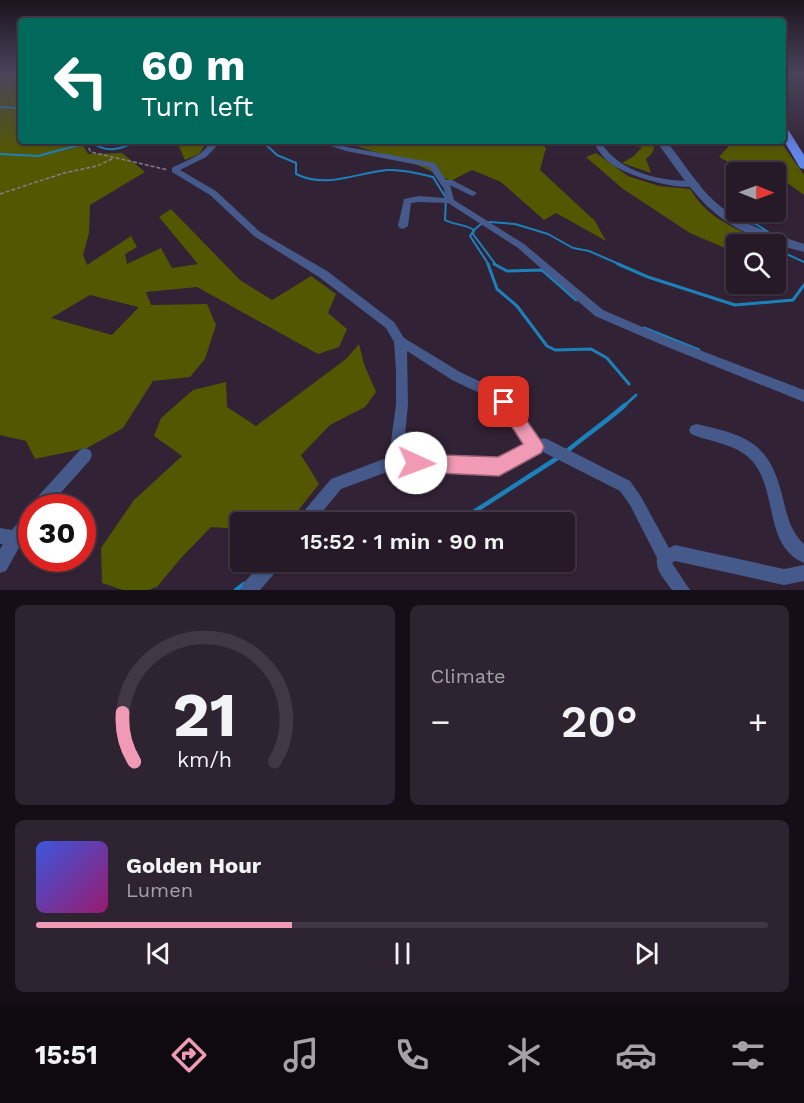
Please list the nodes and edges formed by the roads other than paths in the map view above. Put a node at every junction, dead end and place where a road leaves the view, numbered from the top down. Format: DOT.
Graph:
graph roads {
  1 [pos="786,135"];
  2 [pos="213,144"];
  3 [pos="330,144"];
  4 [pos="597,144"];
  5 [pos="663,144"];
  6 [pos="804,165"];
  7 [pos="443,183"];
  8 [pos="696,184"];
  9 [pos="473,193"];
  10 [pos="447,201"];
  11 [pos="404,226"];
  12 [pos="804,248"];
  13 [pos="400,341"];
  14 [pos="804,396"];
  15 [pos="696,430"];
  16 [pos="535,447"];
  17 [pos="85,455"];
  18 [pos="395,462"];
  19 [pos="50,494"];
  20 [pos="312,512"];
  21 [pos="7,537"];
  22 [pos="804,555"];
  23 [pos="665,557"];
  24 [pos="0,565"];
  25 [pos="265,572"];
  26 [pos="804,573"];
  27 [pos="249,590"];
  28 [pos="682,590"];
  1 -- 6 [label="main road"];
  2 -- 13 [label="street"];
  3 -- 7 [label="street"];
  4 -- 8 [label="street"];
  5 -- 8 [label="street"];
  7 -- 9 [label="street"];
  7 -- 10 [label="street"];
  8 -- 12 [label="street"];
  10 -- 11 [label="street"];
  10 -- 14 [label="street"];
  13 -- 16 [label="street"];
  13 -- 18 [label="street"];
  15 -- 22 [label="street"];
  16 -- 18 [label="street"];
  16 -- 23 [label="street"];
  17 -- 19 [label="street"];
  18 -- 20 [label="street"];
  21 -- 24 [label="street"];
  23 -- 26 [label="street"];
  23 -- 28 [label="street"];
  25 -- 27 [label="street"];
}
